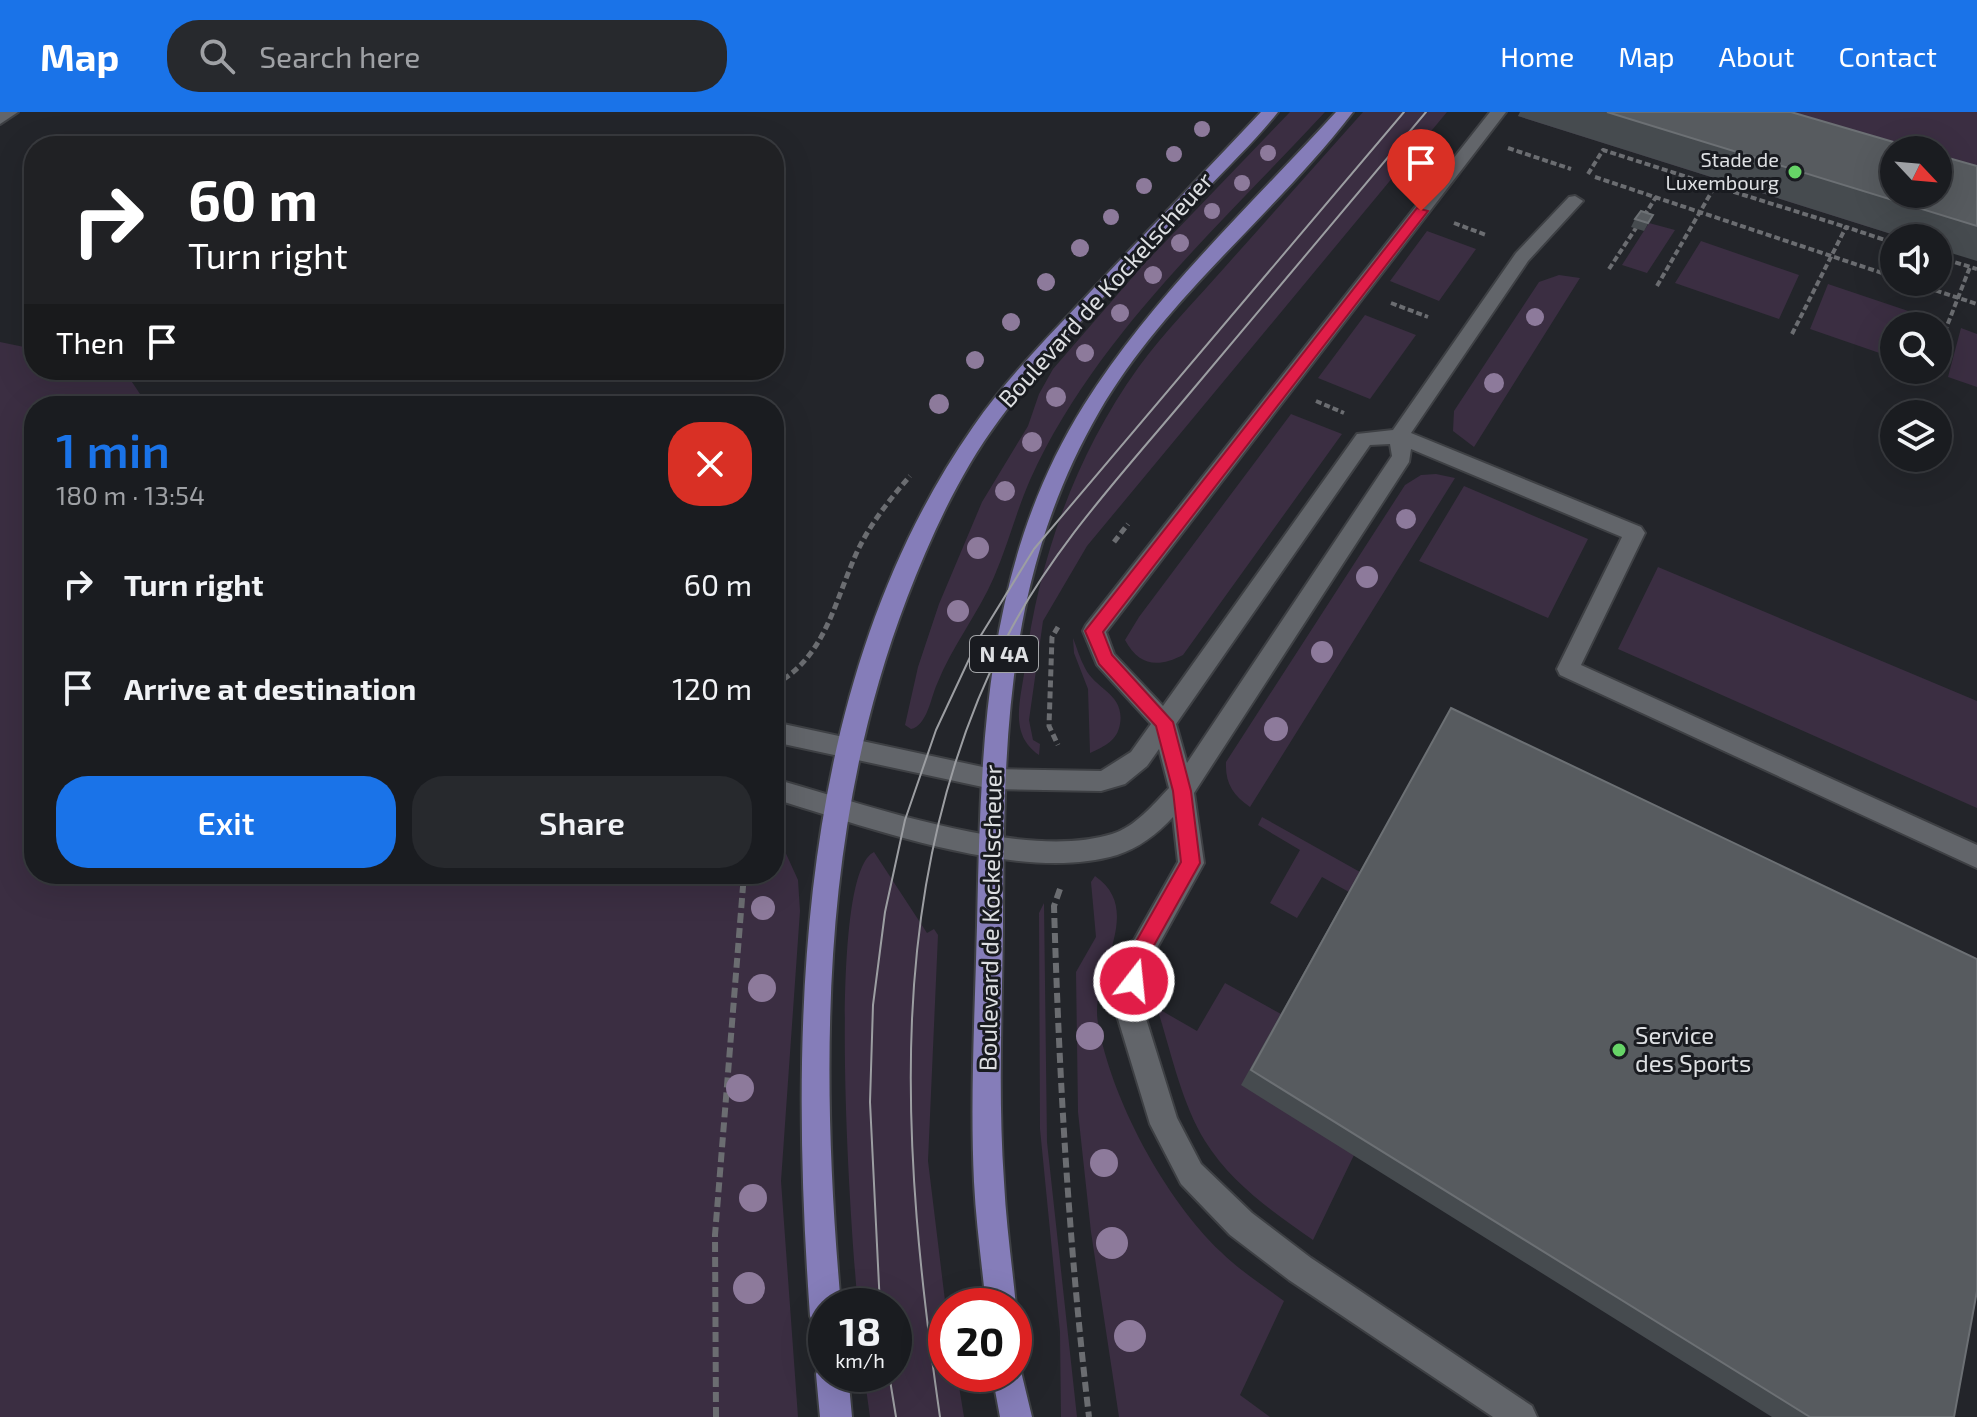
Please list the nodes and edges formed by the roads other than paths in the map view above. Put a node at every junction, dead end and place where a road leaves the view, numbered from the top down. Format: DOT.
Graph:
graph roads {
  1 [pos="10,112"];
  2 [pos="1270,112"];
  3 [pos="1345,112"];
  4 [pos="1498,112"];
  5 [pos="0,119"];
  6 [pos="1575,201"];
  7 [pos="1399,436"];
  8 [pos="1164,722"];
  9 [pos="784,735"];
  10 [pos="845,750"];
  11 [pos="992,779"];
  12 [pos="1182,791"];
  13 [pos="784,792"];
  14 [pos="835,806"];
  15 [pos="991,846"];
  16 [pos="1977,857"];
  17 [pos="824,1288"];
  18 [pos="999,1288"];
  19 [pos="834,1392"];
  20 [pos="1011,1392"];
  21 [pos="836,1417"];
  22 [pos="1016,1417"];
  23 [pos="1521,1417"];
  1 -- 5 [label="street"];
  2 -- 10 [label="main road, Boulevard de Kockelscheuer"];
  3 -- 11 [label="main road, Boulevard de Kockelscheuer / N 4A"];
  4 -- 8 [label="street"];
  6 -- 7 [label="street"];
  7 -- 8 [label="street"];
  7 -- 12 [label="street"];
  7 -- 16 [label="street"];
  8 -- 11 [label="street"];
  8 -- 12 [label="street"];
  9 -- 10 [label="street"];
  10 -- 11 [label="street"];
  10 -- 14 [label="main road, Boulevard de Kockelscheuer"];
  11 -- 15 [label="main road, Boulevard de Kockelscheuer / N 4A"];
  12 -- 15 [label="street"];
  12 -- 23 [label="street"];
  13 -- 14 [label="street"];
  14 -- 15 [label="street"];
  14 -- 17 [label="main road, Boulevard de Kockelscheuer"];
  15 -- 18 [label="main road, Boulevard de Kockelscheuer / N 4A"];
  19 -- 21 [label="main road"];
  20 -- 22 [label="main road"];
}
